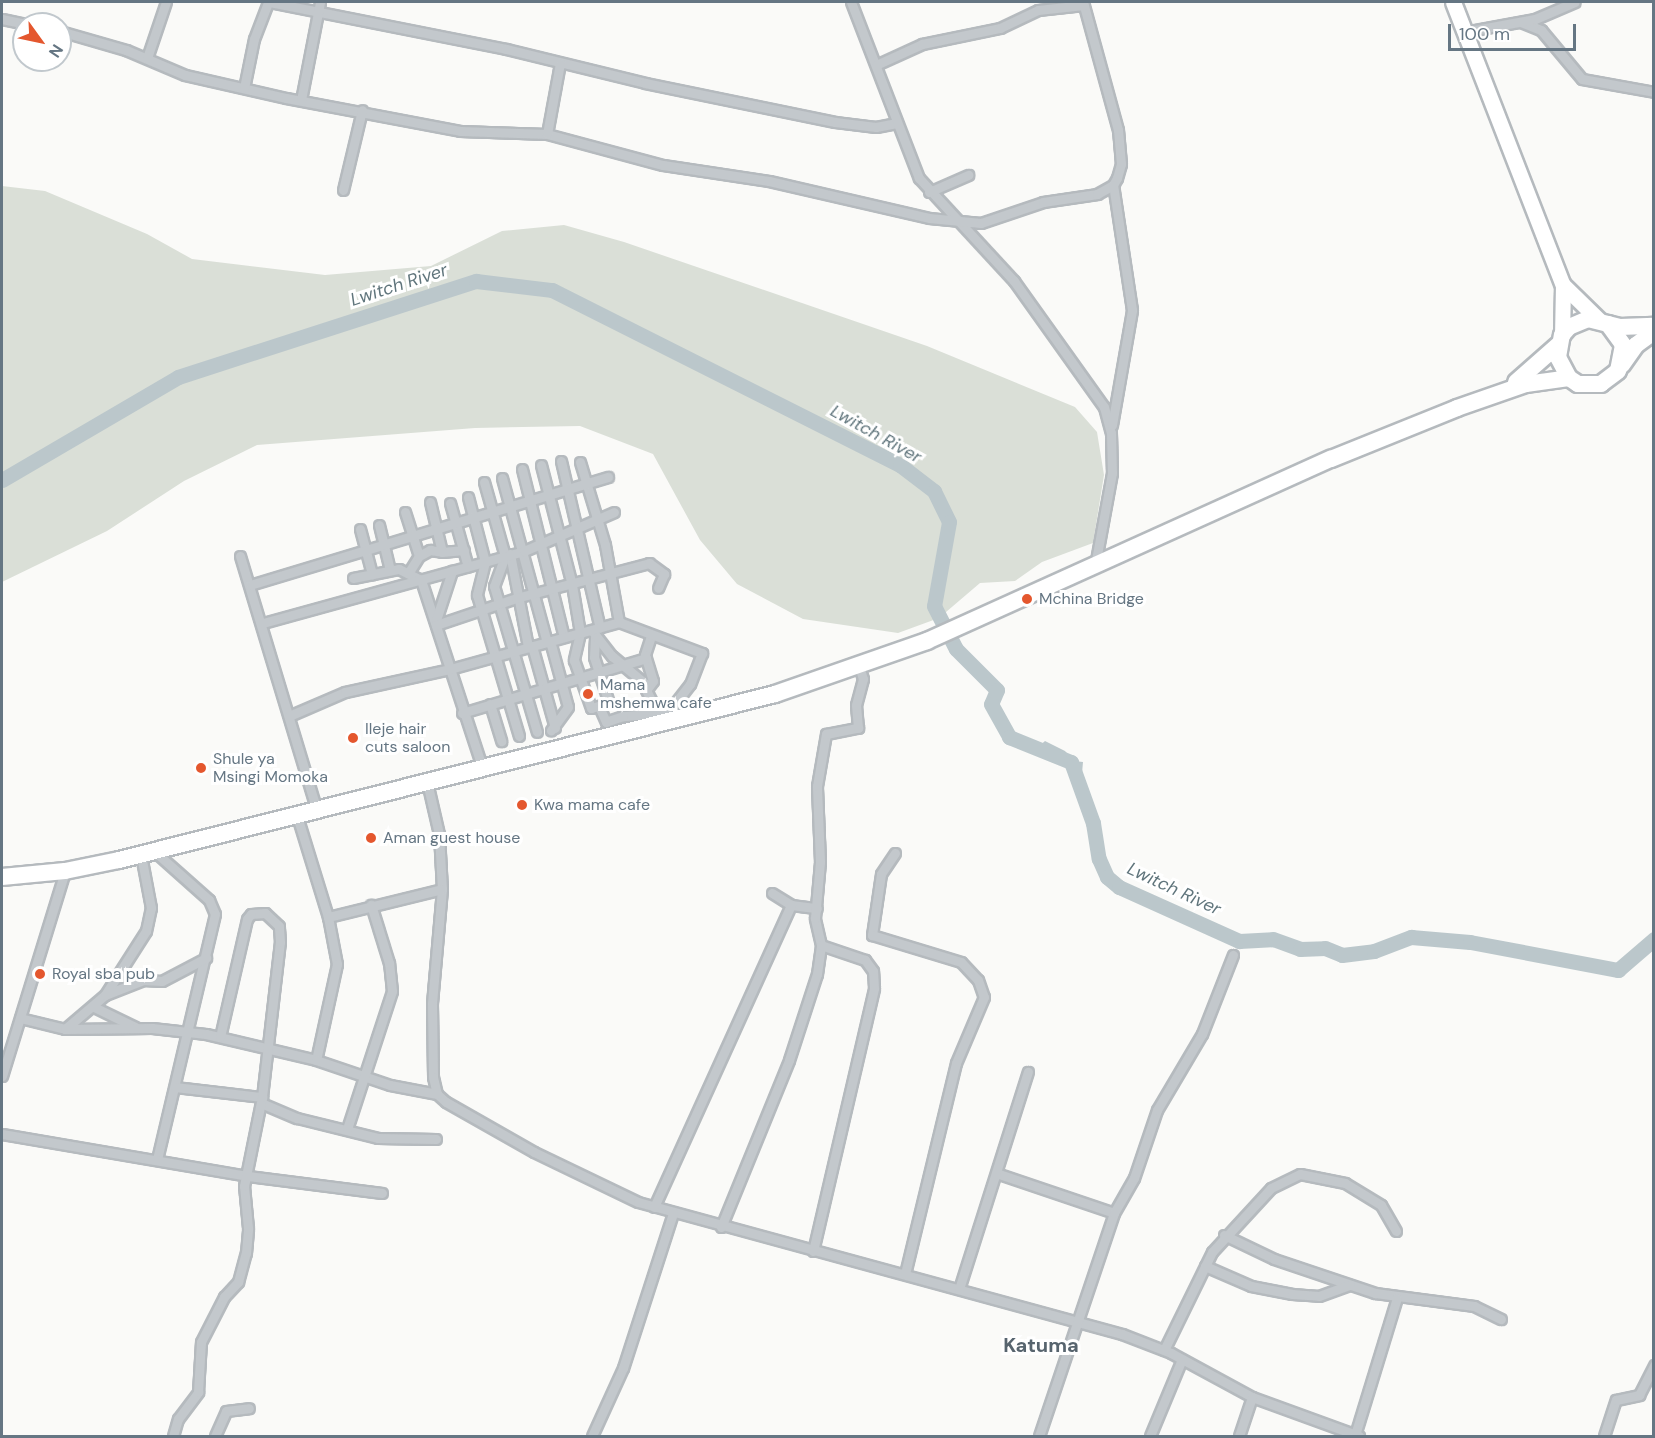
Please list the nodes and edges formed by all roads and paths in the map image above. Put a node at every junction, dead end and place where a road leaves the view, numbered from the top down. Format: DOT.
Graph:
graph roads {
  1 [pos="166,2"];
  2 [pos="269,2"];
  3 [pos="851,2"];
  4 [pos="1453,2"];
  5 [pos="1575,2"];
  6 [pos="1083,3"];
  7 [pos="319,6"];
  8 [pos="1521,22"];
  9 [pos="1464,33"];
  10 [pos="72,35"];
  11 [pos="147,58"];
  12 [pos="560,63"];
  13 [pos="876,65"];
  14 [pos="244,88"];
  15 [pos="1653,92"];
  16 [pos="301,99"];
  17 [pos="362,110"];
  18 [pos="897,123"];
  19 [pos="547,134"];
  20 [pos="968,175"];
  21 [pos="1113,185"];
  22 [pos="343,190"];
  23 [pos="929,192"];
  24 [pos="953,218"];
  25 [pos="1563,285"];
  26 [pos="1603,322"];
  27 [pos="1653,326"];
  28 [pos="1653,332"];
  29 [pos="1560,340"];
  30 [pos="1618,371"];
  31 [pos="1569,378"];
  32 [pos="1505,389"];
  33 [pos="1111,433"];
  34 [pos="561,461"];
  35 [pos="580,462"];
  36 [pos="541,465"];
  37 [pos="522,469"];
  38 [pos="608,477"];
  39 [pos="502,478"];
  40 [pos="484,482"];
  41 [pos="586,483"];
  42 [pos="568,490"];
  43 [pos="549,493"];
  44 [pos="468,497"];
  45 [pos="531,500"];
  46 [pos="429,502"];
  47 [pos="450,503"];
  48 [pos="510,506"];
  49 [pos="492,511"];
  50 [pos="405,512"];
  51 [pos="614,512"];
  52 [pos="475,518"];
  53 [pos="595,519"];
  54 [pos="456,521"];
  55 [pos="379,525"];
  56 [pos="437,527"];
  57 [pos="577,528"];
  58 [pos="360,529"];
  59 [pos="412,534"];
  60 [pos="560,537"];
  61 [pos="385,545"];
  62 [pos="542,545"];
  63 [pos="464,550"];
  64 [pos="524,551"];
  65 [pos="365,552"];
  66 [pos="442,552"];
  67 [pos="507,555"];
  68 [pos="240,556"];
  69 [pos="419,556"];
  70 [pos="485,562"];
  71 [pos="1095,566"];
  72 [pos="468,567"];
  73 [pos="390,570"];
  74 [pos="452,571"];
  75 [pos="409,572"];
  76 [pos="372,574"];
  77 [pos="611,576"];
  78 [pos="353,578"];
  79 [pos="422,580"];
  80 [pos="590,580"];
  81 [pos="250,585"];
  82 [pos="572,585"];
  83 [pos="658,588"];
  84 [pos="554,591"];
  85 [pos="537,594"];
  86 [pos="516,598"];
  87 [pos="499,604"];
  88 [pos="481,610"];
  89 [pos="619,622"];
  90 [pos="263,623"];
  91 [pos="436,624"];
  92 [pos="596,632"];
  93 [pos="580,633"];
  94 [pos="651,636"];
  95 [pos="564,637"];
  96 [pos="549,642"];
  97 [pos="530,647"];
  98 [pos="513,652"];
  99 [pos="493,657"];
  100 [pos="646,658"];
  101 [pos="621,665"];
  102 [pos="859,666"];
  103 [pos="450,669"];
  104 [pos="598,672"];
  105 [pos="580,678"];
  106 [pos="563,683"];
  107 [pos="648,686"];
  108 [pos="543,688"];
  109 [pos="526,693"];
  110 [pos="508,699"];
  111 [pos="490,704"];
  112 [pos="599,706"];
  113 [pos="462,713"];
  114 [pos="289,716"];
  115 [pos="660,718"];
  116 [pos="537,732"];
  117 [pos="519,736"];
  118 [pos="501,741"];
  119 [pos="482,767"];
  120 [pos="427,782"];
  121 [pos="317,811"];
  122 [pos="297,816"];
  123 [pos="148,853"];
  124 [pos="895,853"];
  125 [pos="65,871"];
  126 [pos="2,877"];
  127 [pos="442,889"];
  128 [pos="772,892"];
  129 [pos="371,905"];
  130 [pos="791,905"];
  131 [pos="818,908"];
  132 [pos="328,918"];
  133 [pos="821,945"];
  134 [pos="1233,955"];
  135 [pos="206,958"];
  136 [pos="105,995"];
  137 [pos="94,1007"];
  138 [pos="20,1018"];
  139 [pos="137,1028"];
  140 [pos="65,1029"];
  141 [pos="187,1031"];
  142 [pos="220,1037"];
  143 [pos="266,1048"];
  144 [pos="316,1060"];
  145 [pos="1028,1072"];
  146 [pos="2,1076"];
  147 [pos="364,1077"];
  148 [pos="175,1087"];
  149 [pos="437,1094"];
  150 [pos="261,1100"];
  151 [pos="347,1129"];
  152 [pos="2,1134"];
  153 [pos="436,1139"];
  154 [pos="157,1159"];
  155 [pos="999,1174"];
  156 [pos="248,1176"];
  157 [pos="382,1193"];
  158 [pos="654,1207"];
  159 [pos="673,1213"];
  160 [pos="1114,1213"];
  161 [pos="721,1227"];
  162 [pos="1395,1231"];
  163 [pos="1224,1235"];
  164 [pos="813,1251"];
  165 [pos="1205,1266"];
  166 [pos="905,1274"];
  167 [pos="1350,1285"];
  168 [pos="959,1289"];
  169 [pos="1397,1298"];
  170 [pos="1501,1319"];
  171 [pos="1077,1321"];
  172 [pos="1164,1350"];
  173 [pos="1182,1359"];
  174 [pos="1653,1365"];
  175 [pos="1252,1397"];
  176 [pos="249,1408"];
  177 [pos="1331,1432"];
  178 [pos="1357,1436"];
  179 [pos="173,1437"];
  180 [pos="215,1437"];
  181 [pos="592,1437"];
  182 [pos="1039,1437"];
  183 [pos="1150,1437"];
  184 [pos="1239,1437"];
  185 [pos="1604,1437"];
  1 -- 11 [label="street"];
  2 -- 7 [label="street"];
  2 -- 14 [label="street"];
  3 -- 13 [label="street"];
  4 -- 9 [label="main road"];
  5 -- 8 [label="street"];
  6 -- 13 [label="street"];
  6 -- 21 [label="street"];
  7 -- 12 [label="street"];
  7 -- 16 [label="street"];
  8 -- 9 [label="street"];
  8 -- 15 [label="street"];
  9 -- 25 [label="main road"];
  10 -- 11 [label="street"];
  11 -- 14 [label="street"];
  12 -- 18 [label="street"];
  12 -- 19 [label="street"];
  13 -- 18 [label="street"];
  14 -- 16 [label="street"];
  16 -- 17 [label="street"];
  17 -- 19 [label="street"];
  17 -- 22 [label="street"];
  18 -- 23 [label="street"];
  19 -- 24 [label="street"];
  20 -- 23 [label="street"];
  21 -- 24 [label="street"];
  21 -- 33 [label="street"];
  23 -- 24 [label="street"];
  24 -- 33 [label="street"];
  25 -- 26 [label="main road"];
  25 -- 29 [label="main road"];
  26 -- 27 [label="highway"];
  26 -- 29 [label="highway"];
  26 -- 30 [label="highway"];
  28 -- 30 [label="highway"];
  29 -- 31 [label="highway"];
  29 -- 32 [label="highway"];
  30 -- 31 [label="highway"];
  31 -- 32 [label="highway"];
  32 -- 71 [label="highway"];
  33 -- 71 [label="street"];
  34 -- 42 [label="street"];
  35 -- 41 [label="street"];
  36 -- 43 [label="street"];
  37 -- 45 [label="street"];
  38 -- 41 [label="street"];
  39 -- 48 [label="street"];
  40 -- 49 [label="street"];
  41 -- 42 [label="street"];
  41 -- 53 [label="street"];
  42 -- 43 [label="street"];
  42 -- 57 [label="street"];
  43 -- 45 [label="street"];
  43 -- 60 [label="street"];
  44 -- 52 [label="street"];
  45 -- 48 [label="street"];
  45 -- 62 [label="street"];
  46 -- 56 [label="street"];
  47 -- 54 [label="street"];
  48 -- 49 [label="street"];
  48 -- 64 [label="street"];
  49 -- 52 [label="street"];
  49 -- 67 [label="street"];
  50 -- 59 [label="street"];
  51 -- 53 [label="street"];
  52 -- 54 [label="street"];
  52 -- 70 [label="street"];
  53 -- 57 [label="street"];
  53 -- 77 [label="street"];
  54 -- 56 [label="street"];
  54 -- 63 [label="street"];
  55 -- 61 [label="street"];
  56 -- 59 [label="street"];
  56 -- 66 [label="street"];
  57 -- 60 [label="street"];
  57 -- 80 [label="street"];
  58 -- 65 [label="street"];
  59 -- 61 [label="street"];
  59 -- 69 [label="street"];
  60 -- 62 [label="street"];
  60 -- 82 [label="street"];
  61 -- 65 [label="street"];
  61 -- 73 [label="street"];
  62 -- 64 [label="street"];
  62 -- 84 [label="street"];
  63 -- 66 [label="street"];
  63 -- 72 [label="street"];
  64 -- 67 [label="street"];
  64 -- 85 [label="street"];
  65 -- 76 [label="street"];
  65 -- 81 [label="street"];
  66 -- 69 [label="street"];
  67 -- 70 [label="street"];
  67 -- 86 [label="street"];
  67 -- 87 [label="street"];
  68 -- 81 [label="street"];
  69 -- 75 [label="street"];
  70 -- 72 [label="street"];
  70 -- 88 [label="street"];
  71 -- 102 [label="highway"];
  72 -- 74 [label="street"];
  73 -- 75 [label="street"];
  73 -- 76 [label="street"];
  74 -- 79 [label="street"];
  74 -- 91 [label="street"];
  75 -- 79 [label="street"];
  76 -- 78 [label="street"];
  77 -- 80 [label="street"];
  77 -- 83 [label="street"];
  77 -- 89 [label="street"];
  79 -- 90 [label="street"];
  79 -- 91 [label="street"];
  80 -- 82 [label="street"];
  80 -- 92 [label="street"];
  81 -- 90 [label="street"];
  82 -- 84 [label="street"];
  82 -- 93 [label="street"];
  84 -- 85 [label="street"];
  84 -- 95 [label="street"];
  85 -- 86 [label="street"];
  85 -- 96 [label="street"];
  86 -- 87 [label="street"];
  86 -- 97 [label="street"];
  87 -- 88 [label="street"];
  87 -- 98 [label="street"];
  88 -- 91 [label="street"];
  88 -- 99 [label="street"];
  89 -- 92 [label="street"];
  89 -- 94 [label="street"];
  90 -- 114 [label="street"];
  91 -- 103 [label="street"];
  92 -- 93 [label="street"];
  92 -- 101 [label="street"];
  92 -- 104 [label="street"];
  93 -- 95 [label="street"];
  93 -- 105 [label="street"];
  94 -- 100 [label="street"];
  94 -- 115 [label="street"];
  95 -- 96 [label="street"];
  96 -- 97 [label="street"];
  96 -- 106 [label="street"];
  97 -- 98 [label="street"];
  97 -- 108 [label="street"];
  98 -- 99 [label="street"];
  98 -- 109 [label="street"];
  99 -- 103 [label="street"];
  99 -- 110 [label="street"];
  100 -- 101 [label="street"];
  100 -- 107 [label="street"];
  101 -- 104 [label="street"];
  101 -- 107 [label="street"];
  102 -- 115 [label="highway"];
  102 -- 131 [label="street"];
  103 -- 113 [label="street"];
  103 -- 114 [label="street"];
  104 -- 105 [label="street"];
  104 -- 112 [label="street"];
  105 -- 106 [label="street"];
  105 -- 112 [label="street"];
  106 -- 108 [label="street"];
  106 -- 108 [label="street"];
  107 -- 115 [label="street"];
  108 -- 109 [label="street"];
  109 -- 110 [label="street"];
  109 -- 116 [label="street"];
  110 -- 111 [label="street"];
  110 -- 117 [label="street"];
  111 -- 113 [label="street"];
  111 -- 118 [label="street"];
  112 -- 115 [label="street"];
  113 -- 119 [label="street"];
  114 -- 121 [label="street"];
  115 -- 119 [label="highway"];
  119 -- 120 [label="highway"];
  120 -- 121 [label="highway"];
  120 -- 127 [label="street"];
  121 -- 122 [label="highway"];
  122 -- 123 [label="highway"];
  122 -- 132 [label="street"];
  123 -- 125 [label="highway"];
  123 -- 135 [label="street"];
  123 -- 136 [label="street"];
  124 -- 166 [label="street"];
  125 -- 126 [label="highway"];
  125 -- 138 [label="street"];
  127 -- 129 [label="street"];
  127 -- 149 [label="street"];
  128 -- 130 [label="street"];
  129 -- 132 [label="street"];
  129 -- 147 [label="street"];
  130 -- 131 [label="street"];
  130 -- 158 [label="street"];
  131 -- 133 [label="street"];
  132 -- 144 [label="street"];
  133 -- 161 [label="street"];
  133 -- 164 [label="street"];
  134 -- 160 [label="street"];
  135 -- 136 [label="street"];
  135 -- 141 [label="street"];
  136 -- 137 [label="street"];
  137 -- 139 [label="street"];
  137 -- 140 [label="street"];
  138 -- 140 [label="street"];
  138 -- 146 [label="street"];
  139 -- 140 [label="street"];
  139 -- 141 [label="street"];
  141 -- 142 [label="street"];
  141 -- 148 [label="street"];
  142 -- 143 [label="street"];
  142 -- 143 [label="street"];
  143 -- 144 [label="street"];
  143 -- 150 [label="street"];
  144 -- 147 [label="street"];
  145 -- 155 [label="street"];
  147 -- 149 [label="street"];
  147 -- 151 [label="street"];
  148 -- 150 [label="street"];
  148 -- 154 [label="street"];
  149 -- 158 [label="street"];
  150 -- 151 [label="street"];
  150 -- 156 [label="street"];
  151 -- 153 [label="street"];
  152 -- 154 [label="street"];
  154 -- 156 [label="street"];
  155 -- 160 [label="street"];
  155 -- 168 [label="street"];
  156 -- 157 [label="street"];
  156 -- 179 [label="street"];
  158 -- 159 [label="street"];
  159 -- 161 [label="street"];
  159 -- 181 [label="street"];
  160 -- 171 [label="street"];
  161 -- 164 [label="street"];
  162 -- 163 [label="street"];
  163 -- 165 [label="street"];
  163 -- 167 [label="street"];
  164 -- 166 [label="street"];
  165 -- 167 [label="street"];
  165 -- 172 [label="street"];
  166 -- 168 [label="street"];
  167 -- 169 [label="street"];
  168 -- 171 [label="street"];
  169 -- 170 [label="street"];
  169 -- 178 [label="street"];
  171 -- 172 [label="street"];
  171 -- 182 [label="street"];
  172 -- 173 [label="street"];
  173 -- 175 [label="street"];
  173 -- 183 [label="street"];
  174 -- 185 [label="street"];
  175 -- 177 [label="street"];
  175 -- 184 [label="street"];
  176 -- 180 [label="street"];
  177 -- 178 [label="street"];
}
